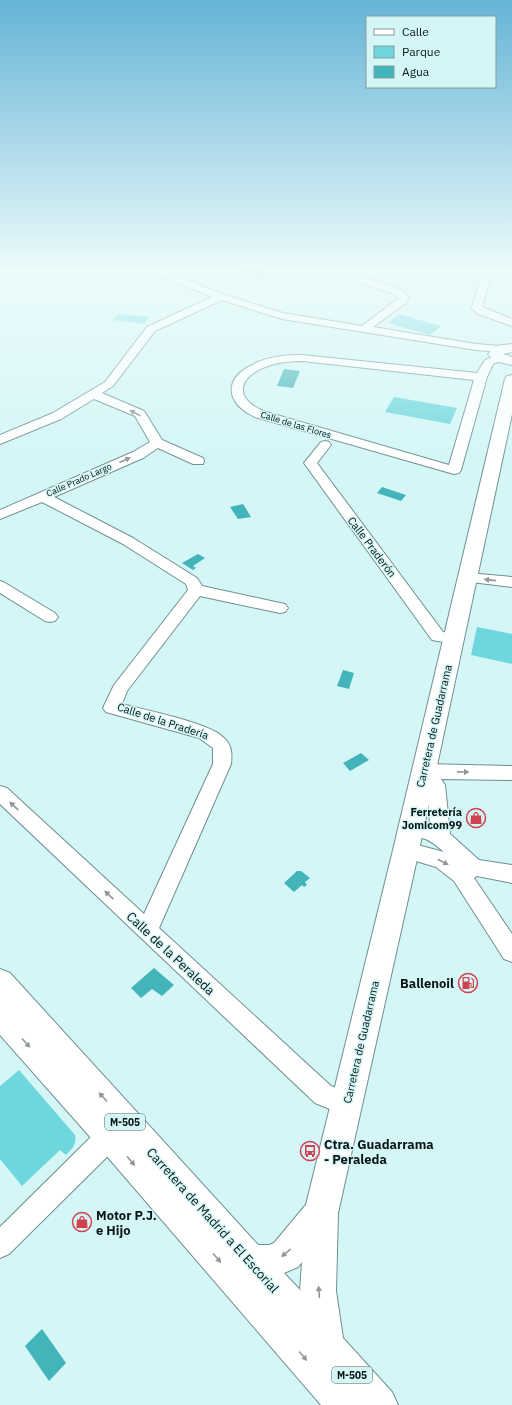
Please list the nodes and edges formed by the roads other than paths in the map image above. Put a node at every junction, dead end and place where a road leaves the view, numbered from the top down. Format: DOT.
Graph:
graph roads {
  1 [pos="148,334"];
  2 [pos="398,334"];
  3 [pos="506,358"];
  4 [pos="481,377"];
  5 [pos="93,394"];
  6 [pos="0,440"];
  7 [pos="157,443"];
  8 [pos="325,445"];
  9 [pos="198,461"];
  10 [pos="42,496"];
  11 [pos="0,515"];
  12 [pos="468,578"];
  13 [pos="512,582"];
  14 [pos="0,586"];
  15 [pos="196,590"];
  16 [pos="280,608"];
  17 [pos="50,617"];
  18 [pos="454,639"];
  19 [pos="424,771"];
  20 [pos="512,773"];
  21 [pos="0,793"];
  22 [pos="441,838"];
  23 [pos="408,840"];
  24 [pos="468,871"];
  25 [pos="512,874"];
  26 [pos="147,931"];
  27 [pos="512,952"];
  28 [pos="0,982"];
  29 [pos="0,1014"];
  30 [pos="347,1104"];
  31 [pos="110,1136"];
  32 [pos="321,1213"];
  33 [pos="0,1245"];
  34 [pos="250,1262"];
  35 [pos="326,1345"];
  36 [pos="346,1405"];
  37 [pos="378,1405"];
  1 -- 5 [label="street"];
  2 -- 3 [label="street"];
  3 -- 4 [label="street, Calle de las Flores"];
  3 -- 12 [label="main road, Carretera de Guadarrama"];
  4 -- 4 [label="street, Calle de las Flores"];
  5 -- 6 [label="street"];
  7 -- 5 [label="street, one-way"];
  7 -- 9 [label="street"];
  10 -- 7 [label="street, Calle Prado Largo, one-way"];
  8 -- 18 [label="street, Calle Praderón"];
  10 -- 11 [label="street, Calle Prado Largo"];
  10 -- 15 [label="street"];
  13 -- 12 [label="street, one-way"];
  12 -- 18 [label="main road, Carretera de Guadarrama"];
  14 -- 17 [label="street"];
  15 -- 16 [label="street"];
  15 -- 26 [label="street, Calle de la Pradería"];
  18 -- 19 [label="main road, Carretera de Guadarrama"];
  19 -- 20 [label="street, one-way"];
  19 -- 22 [label="street"];
  19 -- 23 [label="main road, Carretera de Guadarrama"];
  26 -- 21 [label="street, Calle de la Peraleda, one-way"];
  22 -- 23 [label="street"];
  22 -- 24 [label="street"];
  23 -- 24 [label="street, one-way"];
  23 -- 30 [label="main road, Carretera de Guadarrama"];
  24 -- 25 [label="street"];
  24 -- 27 [label="street"];
  26 -- 30 [label="street, Calle de la Peraleda"];
  34 -- 28 [label="main road, Carretera de Madrid a El Escorial / M-505, one-way"];
  29 -- 31 [label="main road, Carretera de Madrid a El Escorial / M-505, one-way"];
  30 -- 32 [label="main road, Carretera de Guadarrama"];
  31 -- 33 [label="street"];
  31 -- 36 [label="main road, Carretera de Madrid a El Escorial / M-505, one-way"];
  32 -- 34 [label="main road, one-way"];
  35 -- 32 [label="main road, Carretera de Guadarrama, one-way"];
  34 -- 35 [label="main road, Carretera de Madrid a El Escorial / M-505"];
  35 -- 37 [label="main road, Carretera de Madrid a El Escorial / M-505"];
}
